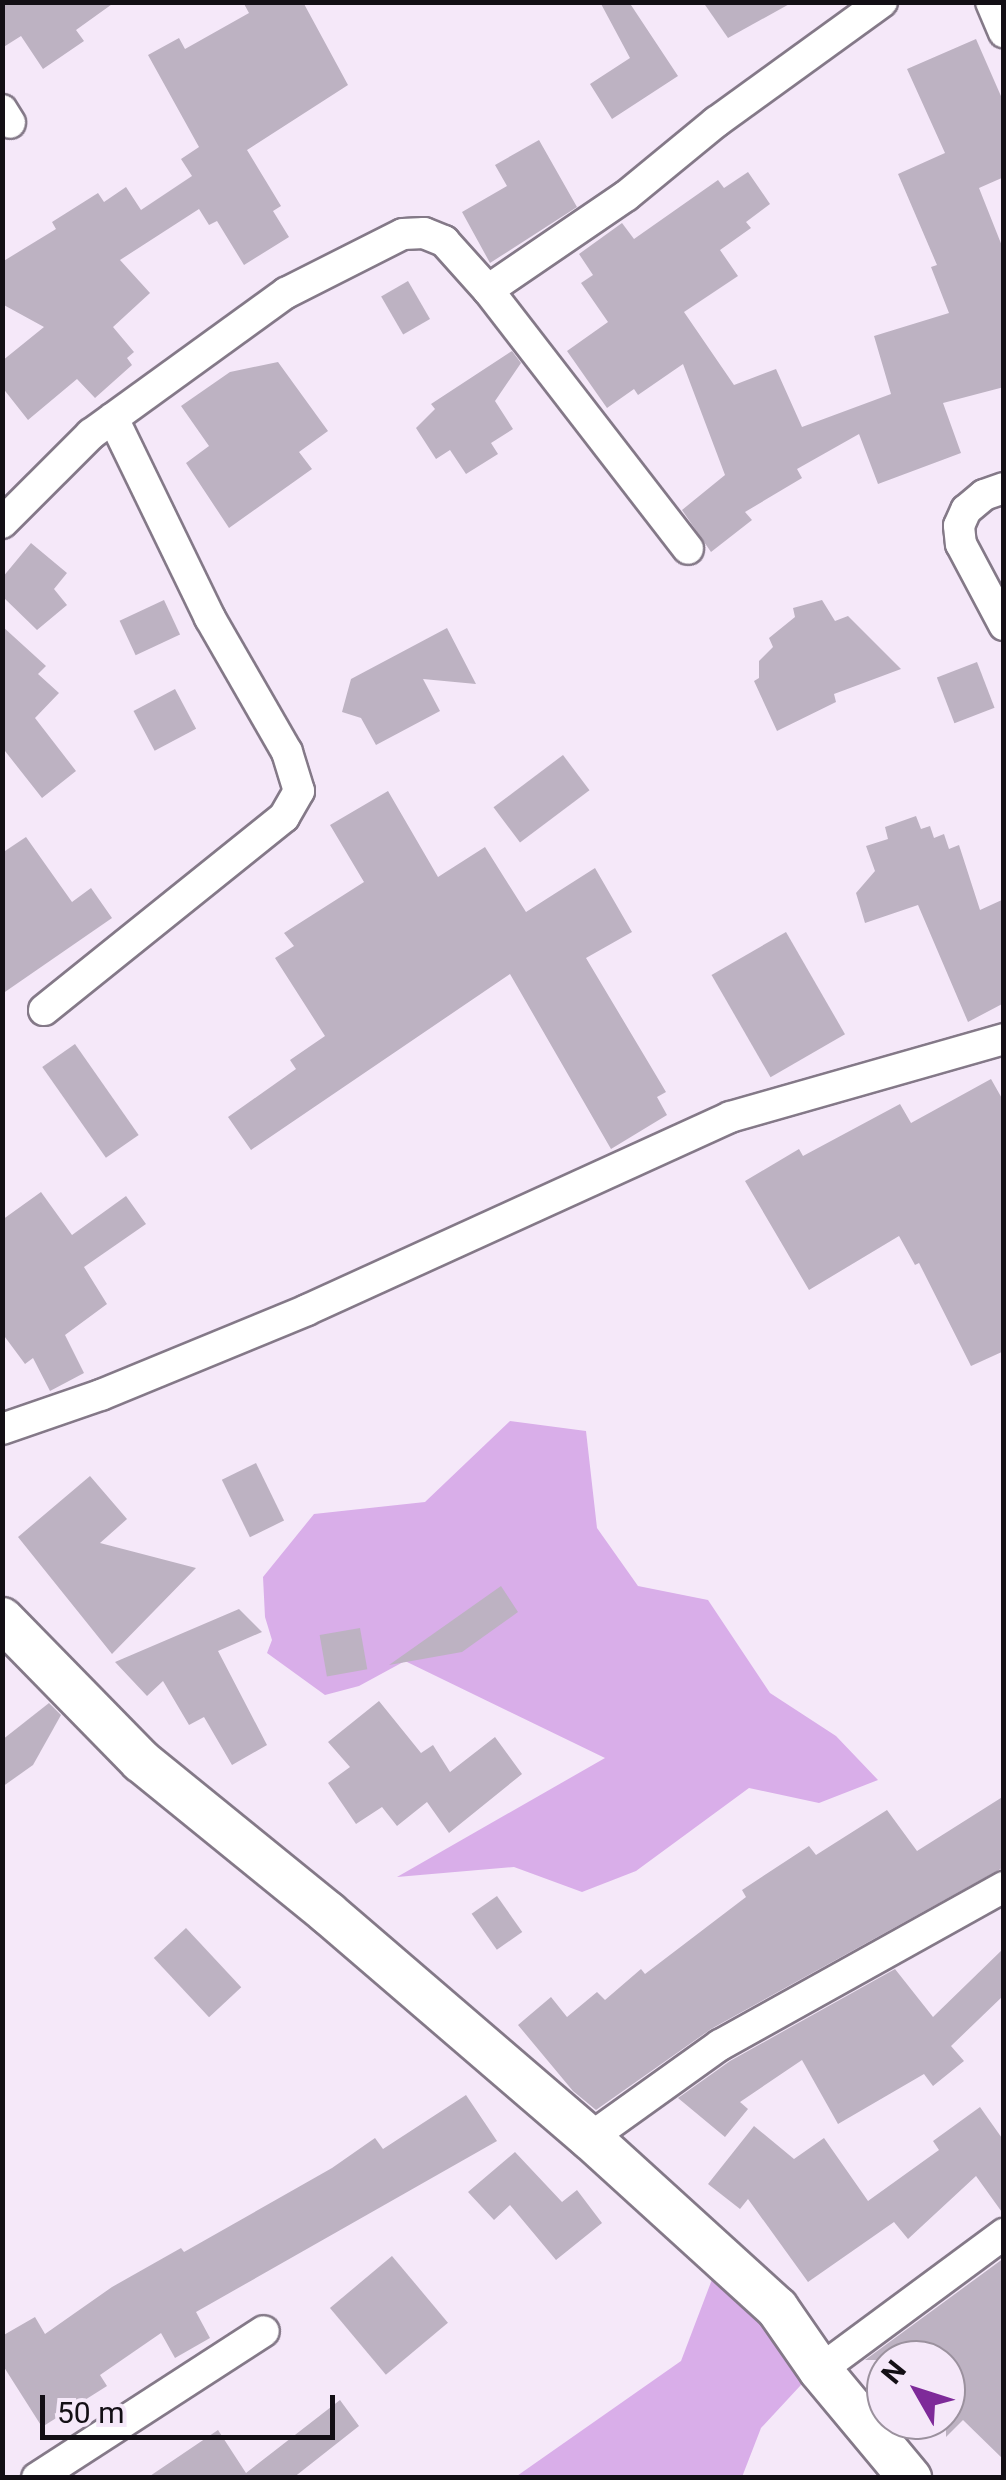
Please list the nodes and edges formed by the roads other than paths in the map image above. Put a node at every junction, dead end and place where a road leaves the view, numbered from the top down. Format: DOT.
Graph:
graph roads {
  1 [pos="882,2"];
  2 [pos="991,2"];
  3 [pos="1004,32"];
  4 [pos="488,290"];
  5 [pos="113,418"];
  6 [pos="1004,488"];
  7 [pos="2,524"];
  8 [pos="688,549"];
  9 [pos="1004,625"];
  10 [pos="44,1010"];
  11 [pos="1004,1039"];
  12 [pos="2,1429"];
  13 [pos="2,1620"];
  14 [pos="1004,1887"];
  15 [pos="590,2138"];
  16 [pos="1004,2234"];
  17 [pos="264,2331"];
  18 [pos="820,2370"];
  19 [pos="37,2478"];
  20 [pos="910,2478"];
  1 -- 4 [label="street"];
  2 -- 3 [label="street"];
  4 -- 5 [label="street"];
  4 -- 8 [label="street"];
  5 -- 7 [label="street"];
  5 -- 10 [label="street"];
  6 -- 9 [label="street"];
  11 -- 12 [label="street"];
  13 -- 15 [label="street"];
  14 -- 15 [label="street"];
  15 -- 18 [label="street"];
  16 -- 18 [label="street"];
  17 -- 19 [label="street"];
  18 -- 20 [label="street"];
}
